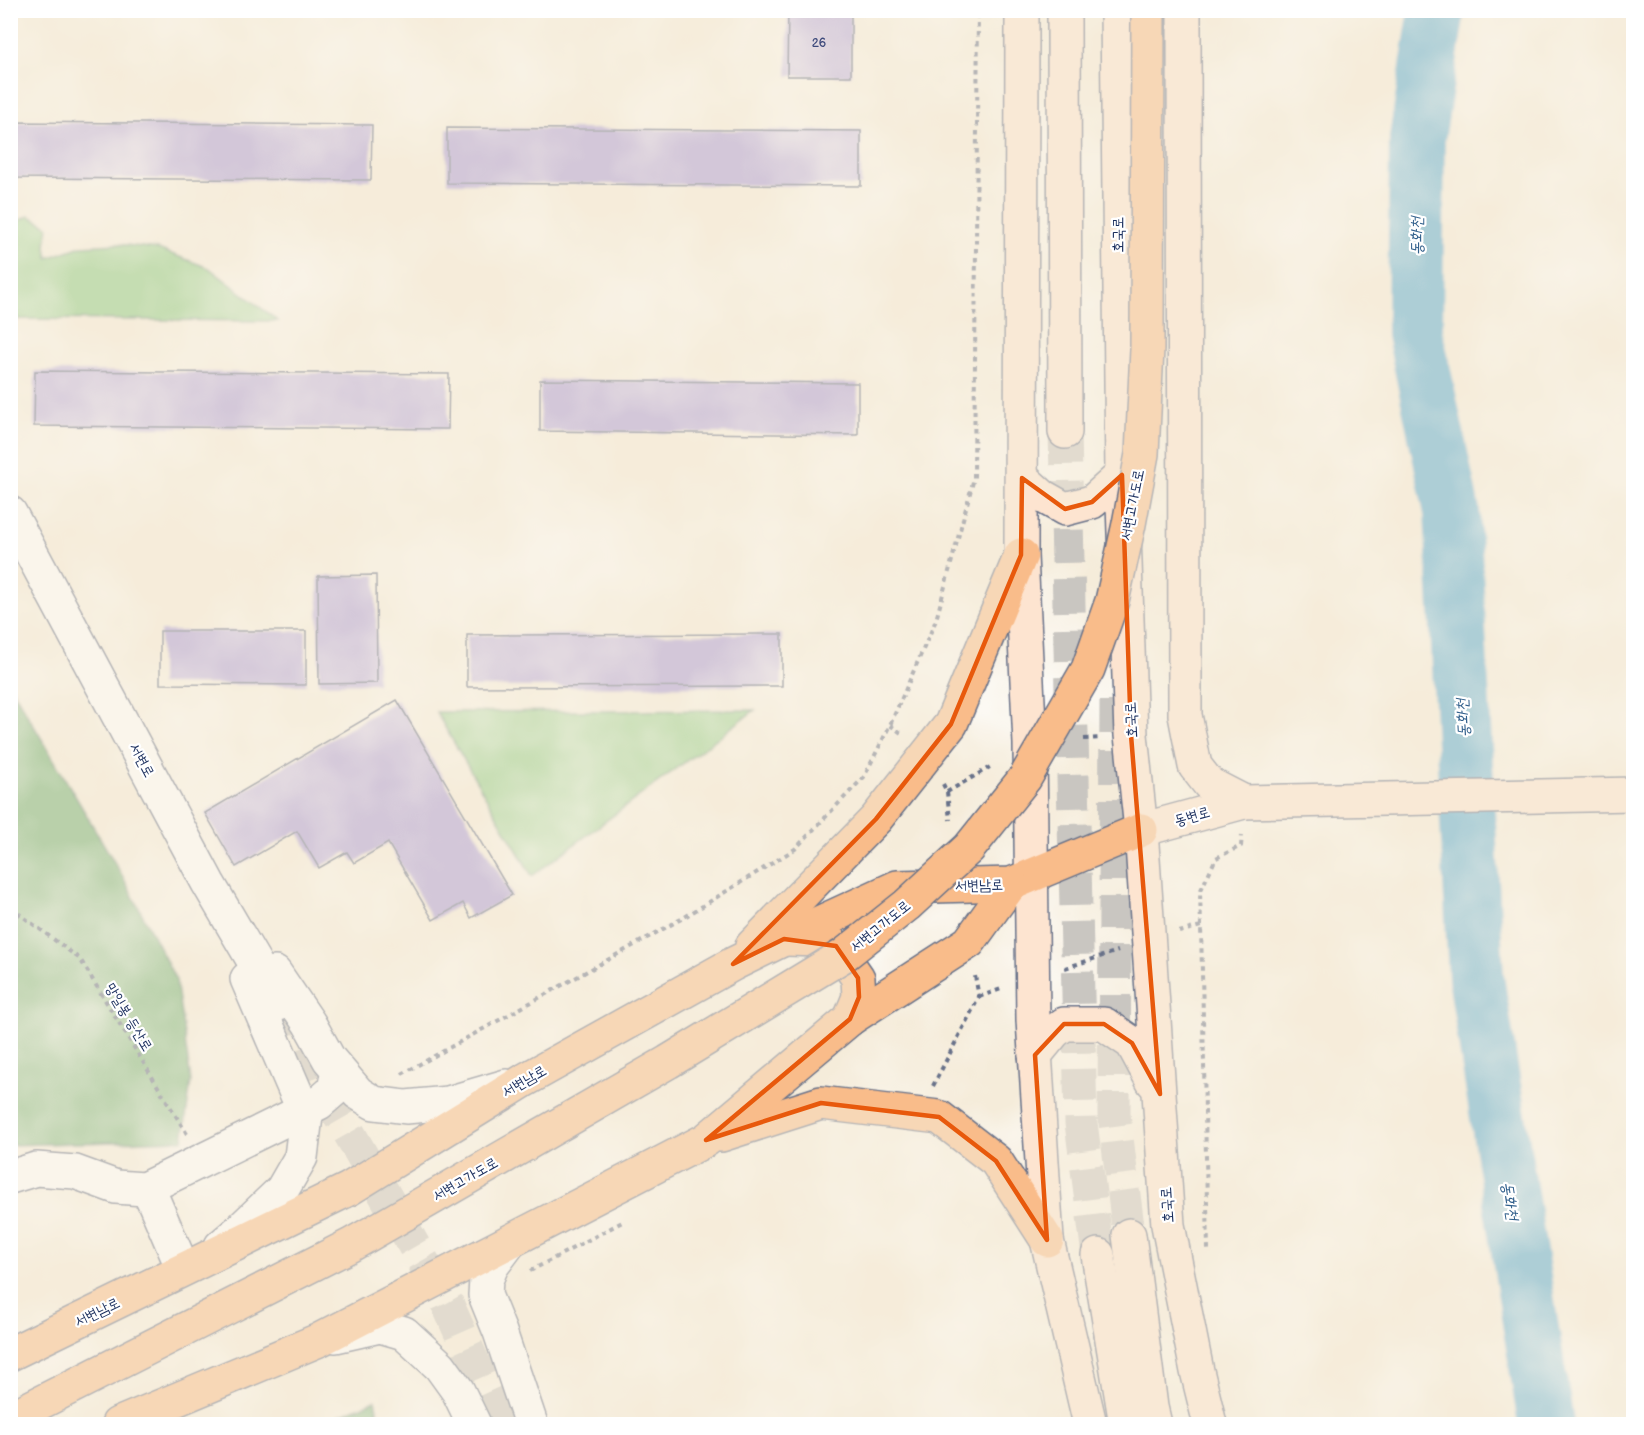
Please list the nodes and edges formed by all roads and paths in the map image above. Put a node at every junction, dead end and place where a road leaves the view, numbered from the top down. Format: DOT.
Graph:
graph roads {
  1 [pos="978,10"];
  2 [pos="1023,10"];
  3 [pos="1064,10"];
  4 [pos="1117,10"];
  5 [pos="1148,10"];
  6 [pos="1184,10"];
  7 [pos="1065,432"];
  8 [pos="1122,475"];
  9 [pos="1022,478"];
  10 [pos="10,513"];
  11 [pos="1021,555"];
  12 [pos="1634,794"];
  13 [pos="1244,802"];
  14 [pos="1141,830"];
  15 [pos="1022,879"];
  16 [pos="208,883"];
  17 [pos="10,907"];
  18 [pos="784,939"];
  19 [pos="733,964"];
  20 [pos="279,1004"];
  21 [pos="850,1018"];
  22 [pos="1035,1055"];
  23 [pos="338,1070"];
  24 [pos="392,1079"];
  25 [pos="525,1080"];
  26 [pos="1160,1094"];
  27 [pos="303,1112"];
  28 [pos="705,1140"];
  29 [pos="205,1160"];
  30 [pos="10,1177"];
  31 [pos="146,1189"];
  32 [pos="1129,1235"];
  33 [pos="1047,1240"];
  34 [pos="510,1242"];
  35 [pos="1098,1255"];
  36 [pos="194,1264"];
  37 [pos="320,1340"];
  38 [pos="10,1354"];
  39 [pos="10,1418"];
  40 [pos="118,1425"];
  41 [pos="474,1425"];
  42 [pos="531,1425"];
  43 [pos="1090,1425"];
  44 [pos="1126,1425"];
  45 [pos="1155,1425"];
  46 [pos="1210,1425"];
  1 -- 24 [label="path"];
  2 -- 9 [label="main road"];
  3 -- 7 [label="main road"];
  4 -- 8 [label="main road, 호국로"];
  5 -- 39 [label="highway, 서변고가도로, bridge"];
  6 -- 13 [label="main road"];
  8 -- 9 [label="main road"];
  8 -- 14 [label="main road, 호국로"];
  9 -- 11 [label="main road"];
  10 -- 16 [label="street, 서변로"];
  11 -- 15 [label="main road"];
  11 -- 19 [label="highway"];
  12 -- 13 [label="main road"];
  13 -- 14 [label="main road, 동변로"];
  14 -- 15 [label="highway"];
  14 -- 26 [label="main road, 호국로"];
  15 -- 18 [label="highway, 서변남로"];
  15 -- 21 [label="highway, 서변남로"];
  15 -- 22 [label="main road"];
  16 -- 20 [label="street, 서변로"];
  16 -- 23 [label="street"];
  16 -- 27 [label="street"];
  17 -- 29 [label="path, 망일봉 등산로"];
  18 -- 19 [label="highway, 서변남로"];
  18 -- 21 [label="highway"];
  19 -- 25 [label="highway, 서변남로"];
  21 -- 28 [label="highway, 서변남로"];
  22 -- 26 [label="main road"];
  22 -- 33 [label="main road"];
  23 -- 25 [label="street"];
  23 -- 27 [label="street"];
  25 -- 36 [label="highway, 서변남로"];
  26 -- 46 [label="main road, 호국로"];
  27 -- 29 [label="street"];
  27 -- 36 [label="street"];
  28 -- 33 [label="highway"];
  28 -- 34 [label="highway, 서변남로"];
  29 -- 31 [label="street"];
  30 -- 31 [label="street"];
  31 -- 36 [label="street"];
  32 -- 45 [label="main road"];
  33 -- 43 [label="main road"];
  34 -- 37 [label="highway, 서변남로"];
  34 -- 42 [label="street"];
  35 -- 44 [label="main road"];
  36 -- 38 [label="highway, 서변남로"];
  37 -- 40 [label="highway, 서변남로"];
  37 -- 41 [label="street"];
}
